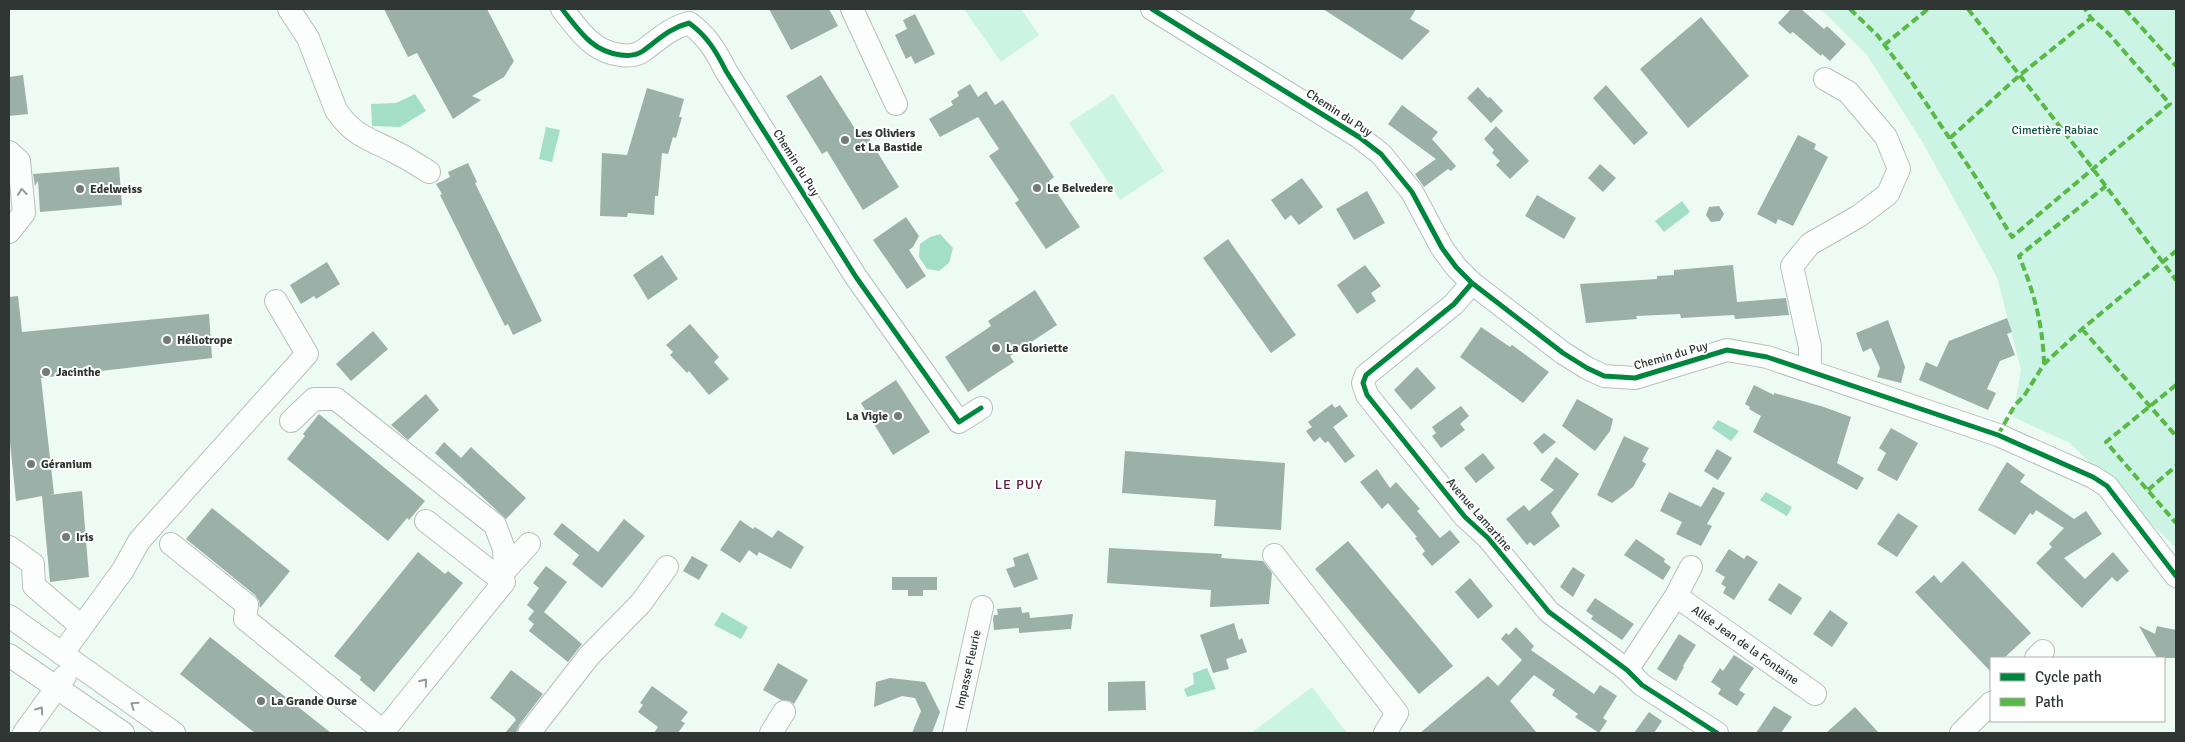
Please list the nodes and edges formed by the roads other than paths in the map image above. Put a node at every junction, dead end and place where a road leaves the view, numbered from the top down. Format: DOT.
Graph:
graph roads {
  1 [pos="289,9"];
  2 [pos="562,9"];
  3 [pos="852,9"];
  4 [pos="1152,9"];
  5 [pos="1825,80"];
  6 [pos="896,104"];
  7 [pos="9,152"];
  8 [pos="429,172"];
  9 [pos="9,232"];
  10 [pos="1472,283"];
  11 [pos="276,301"];
  12 [pos="1810,371"];
  13 [pos="981,408"];
  14 [pos="291,422"];
  15 [pos="426,521"];
  16 [pos="171,544"];
  17 [pos="529,544"];
  18 [pos="9,547"];
  19 [pos="1274,555"];
  20 [pos="667,567"];
  21 [pos="1691,567"];
  22 [pos="500,575"];
  23 [pos="2176,576"];
  24 [pos="1676,596"];
  25 [pos="982,606"];
  26 [pos="9,616"];
  27 [pos="81,626"];
  28 [pos="9,655"];
  29 [pos="68,658"];
  30 [pos="1627,670"];
  31 [pos="56,688"];
  32 [pos="1815,694"];
  33 [pos="1990,704"];
  34 [pos="784,712"];
  35 [pos="369,731"];
  36 [pos="24,733"];
  37 [pos="122,733"];
  38 [pos="174,733"];
  39 [pos="529,733"];
  40 [pos="771,733"];
  41 [pos="954,733"];
  42 [pos="1384,733"];
  43 [pos="1717,733"];
  44 [pos="1960,733"];
  1 -- 8 [label="street"];
  2 -- 13 [label="street, Chemin du Puy"];
  3 -- 6 [label="street"];
  4 -- 10 [label="street, Chemin du Puy"];
  5 -- 12 [label="street"];
  9 -- 7 [label="street, one-way"];
  10 -- 12 [label="street, Chemin du Puy"];
  10 -- 30 [label="street, Avenue Lamartine"];
  11 -- 27 [label="street"];
  12 -- 23 [label="street, Chemin du Puy"];
  14 -- 22 [label="street"];
  15 -- 22 [label="street"];
  16 -- 35 [label="street"];
  17 -- 22 [label="street"];
  18 -- 27 [label="street"];
  19 -- 42 [label="street"];
  20 -- 39 [label="street"];
  21 -- 24 [label="street"];
  22 -- 35 [label="street"];
  24 -- 30 [label="street"];
  24 -- 32 [label="street, Allée Jean de la Fontaine"];
  25 -- 41 [label="street, Impasse Fleurie"];
  26 -- 29 [label="street"];
  27 -- 29 [label="street"];
  28 -- 31 [label="street"];
  29 -- 31 [label="street"];
  38 -- 29 [label="street, one-way"];
  30 -- 43 [label="street, Avenue Lamartine"];
  36 -- 31 [label="street, one-way"];
  31 -- 37 [label="street"];
  33 -- 44 [label="street"];
  34 -- 40 [label="street"];
}
